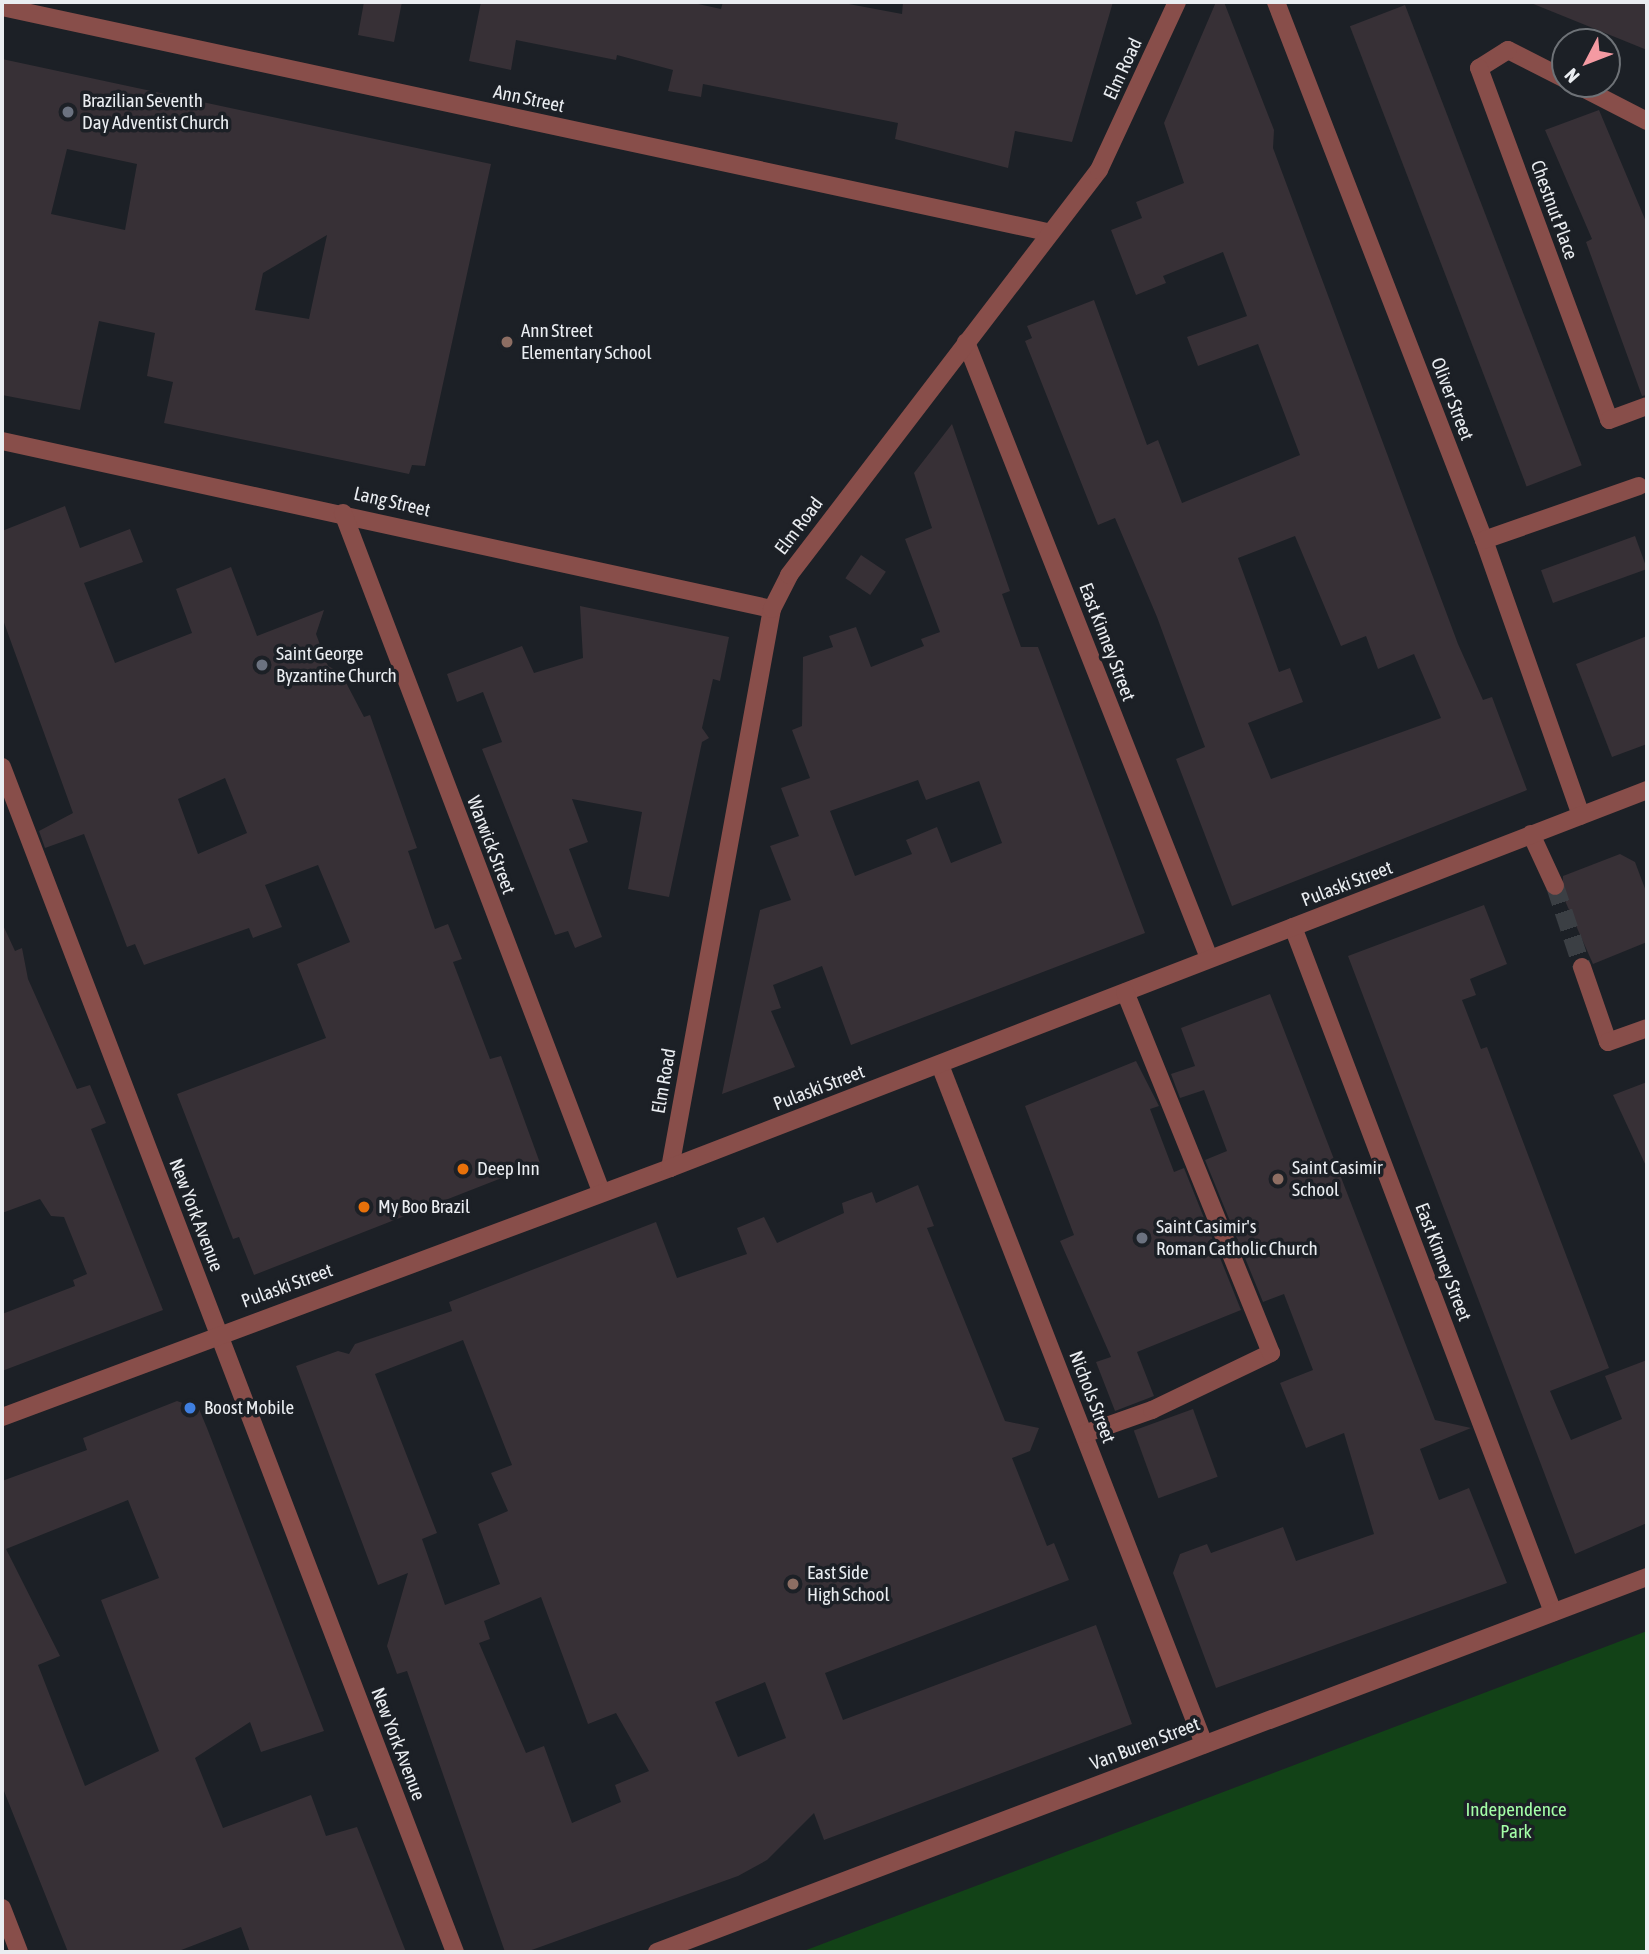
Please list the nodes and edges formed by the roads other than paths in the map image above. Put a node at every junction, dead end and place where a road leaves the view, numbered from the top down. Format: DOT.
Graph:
graph roads {
  1 [pos="1177,2"];
  2 [pos="1276,2"];
  3 [pos="2,7"];
  4 [pos="1551,72"];
  5 [pos="1602,98"];
  6 [pos="1647,121"];
  7 [pos="1047,232"];
  8 [pos="966,342"];
  9 [pos="1647,406"];
  10 [pos="2,441"];
  11 [pos="1639,486"];
  12 [pos="343,513"];
  13 [pos="1484,540"];
  14 [pos="772,608"];
  15 [pos="2,767"];
  16 [pos="1647,790"];
  17 [pos="1581,815"];
  18 [pos="1531,834"];
  19 [pos="1555,886"];
  20 [pos="1293,927"];
  21 [pos="1209,958"];
  22 [pos="1581,967"];
  23 [pos="1125,992"];
  24 [pos="1647,1028"];
  25 [pos="940,1065"];
  26 [pos="670,1168"];
  27 [pos="601,1191"];
  28 [pos="219,1334"];
  29 [pos="2,1417"];
  30 [pos="1084,1434"];
  31 [pos="1647,1577"];
  32 [pos="1553,1612"];
  33 [pos="1204,1744"];
  34 [pos="2,1908"];
  35 [pos="19,1952"];
  36 [pos="455,1952"];
  37 [pos="657,1952"];
  1 -- 7 [label="street, Elm Road"];
  2 -- 13 [label="street, Oliver Street"];
  3 -- 7 [label="street, Ann Street"];
  4 -- 9 [label="street, Chestnut Place"];
  5 -- 6 [label="street"];
  7 -- 8 [label="street, Elm Road"];
  8 -- 14 [label="street, Elm Road"];
  8 -- 21 [label="street, East Kinney Street"];
  10 -- 12 [label="street, Lang Street"];
  11 -- 13 [label="street"];
  12 -- 14 [label="street, Lang Street"];
  12 -- 27 [label="street, Warwick Street"];
  13 -- 17 [label="street, Oliver Street"];
  14 -- 26 [label="street, Elm Road"];
  15 -- 28 [label="street, New York Avenue"];
  16 -- 17 [label="street, Pulaski Street"];
  17 -- 18 [label="street, Pulaski Street"];
  18 -- 19 [label="street"];
  18 -- 20 [label="street, Pulaski Street"];
  20 -- 21 [label="street, Pulaski Street"];
  20 -- 32 [label="street, East Kinney Street"];
  21 -- 23 [label="street, Pulaski Street"];
  22 -- 24 [label="street"];
  23 -- 25 [label="street, Pulaski Street"];
  23 -- 30 [label="street"];
  25 -- 26 [label="street, Pulaski Street"];
  25 -- 30 [label="street, Nichols Street"];
  26 -- 27 [label="street, Pulaski Street"];
  27 -- 28 [label="street, Pulaski Street"];
  28 -- 29 [label="street, Pulaski Street"];
  28 -- 36 [label="street, New York Avenue"];
  30 -- 33 [label="street, Nichols Street"];
  31 -- 32 [label="street, Van Buren Street"];
  32 -- 33 [label="street, Van Buren Street"];
  33 -- 37 [label="street, Van Buren Street"];
  34 -- 35 [label="street"];
}
